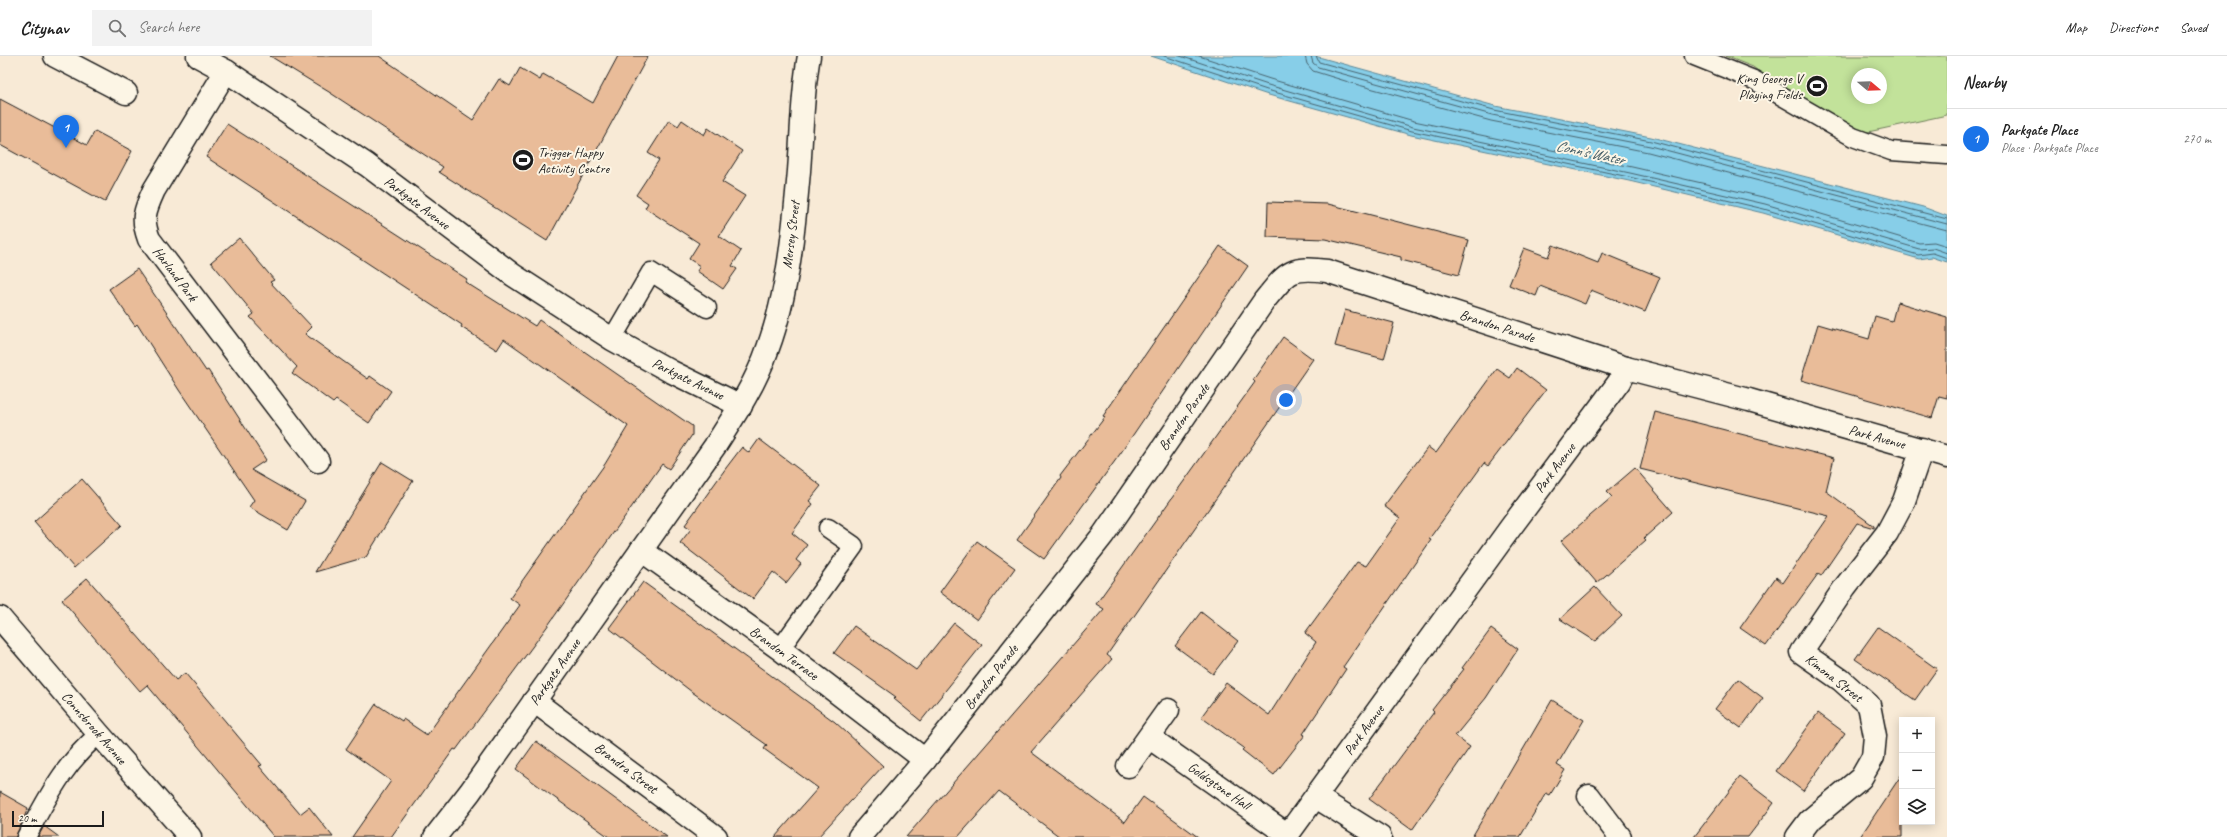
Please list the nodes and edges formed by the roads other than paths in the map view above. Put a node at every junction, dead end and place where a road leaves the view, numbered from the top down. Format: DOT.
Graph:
graph roads {
  1 [pos="55,56"];
  2 [pos="198,56"];
  3 [pos="809,56"];
  4 [pos="1694,56"];
  5 [pos="226,71"];
  6 [pos="126,93"];
  7 [pos="1947,155"];
  8 [pos="707,308"];
  9 [pos="612,339"];
  10 [pos="1626,368"];
  11 [pos="741,406"];
  12 [pos="1922,449"];
  13 [pos="1947,457"];
  14 [pos="318,461"];
  15 [pos="828,528"];
  16 [pos="641,550"];
  17 [pos="0,618"];
  18 [pos="780,649"];
  19 [pos="534,701"];
  20 [pos="1168,710"];
  21 [pos="99,734"];
  22 [pos="1150,738"];
  23 [pos="925,760"];
  24 [pos="1128,766"];
  25 [pos="1590,796"];
  26 [pos="1316,797"];
  27 [pos="188,836"];
  28 [pos="1287,836"];
  29 [pos="26,837"];
  30 [pos="435,837"];
  31 [pos="716,837"];
  32 [pos="859,837"];
  33 [pos="1380,837"];
  34 [pos="1620,837"];
  35 [pos="1797,837"];
  1 -- 6 [label="street"];
  2 -- 5 [label="street, Parkgate Avenue"];
  3 -- 11 [label="street, Mersey Street"];
  4 -- 7 [label="lane"];
  5 -- 9 [label="street, Parkgate Avenue"];
  5 -- 14 [label="street, Harland Park"];
  8 -- 9 [label="lane"];
  9 -- 11 [label="street, Parkgate Avenue"];
  10 -- 12 [label="street, Park Avenue"];
  10 -- 23 [label="street, Brandon Parade"];
  10 -- 26 [label="street, Park Avenue"];
  11 -- 16 [label="street, Parkgate Avenue"];
  12 -- 13 [label="street, Park Avenue"];
  12 -- 35 [label="street, Kimona Street"];
  15 -- 18 [label="lane"];
  16 -- 18 [label="street, Brandon Terrace"];
  16 -- 19 [label="street, Parkgate Avenue"];
  17 -- 21 [label="street, Connsbrook Avenue"];
  18 -- 23 [label="street, Brandon Terrace"];
  19 -- 30 [label="street, Parkgate Avenue"];
  19 -- 31 [label="street, Brandra Street"];
  20 -- 22 [label="street"];
  21 -- 27 [label="street, Connsbrook Avenue"];
  21 -- 29 [label="lane"];
  22 -- 24 [label="street"];
  22 -- 28 [label="street, Goldsgtone Hall"];
  23 -- 32 [label="street, Brandon Parade"];
  25 -- 34 [label="street"];
  26 -- 28 [label="street, Park Avenue"];
  26 -- 33 [label="street"];
}
